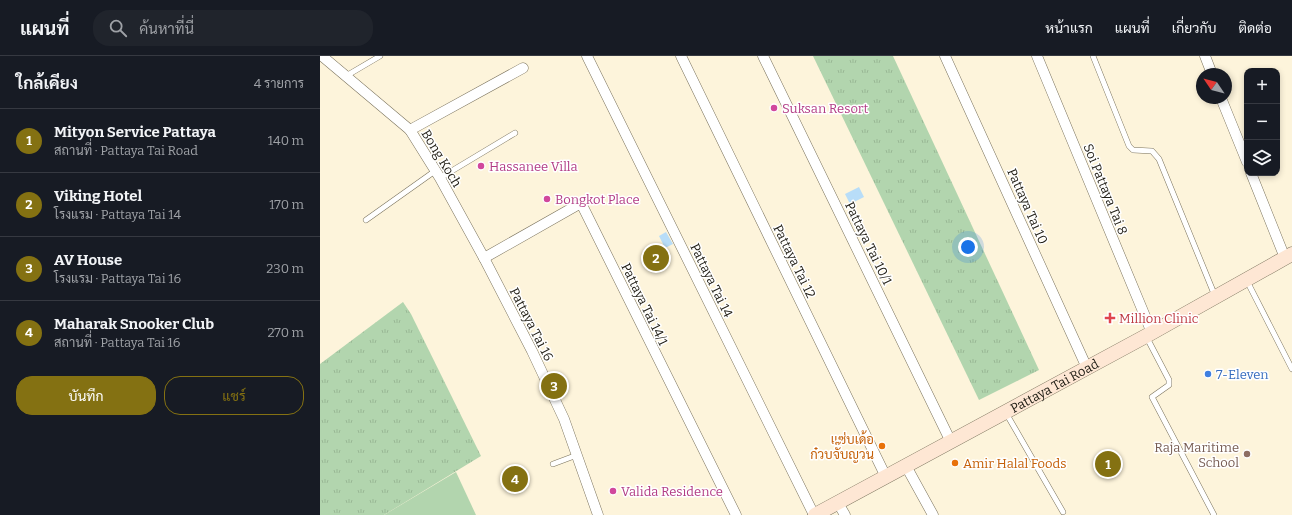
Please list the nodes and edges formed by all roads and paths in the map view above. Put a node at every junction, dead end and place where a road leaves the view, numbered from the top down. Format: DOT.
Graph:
graph roads {
  1 [pos="322,56"];
  2 [pos="380,56"];
  3 [pos="587,56"];
  4 [pos="681,56"];
  5 [pos="763,56"];
  6 [pos="945,56"];
  7 [pos="1037,56"];
  8 [pos="1093,56"];
  9 [pos="1204,56"];
  10 [pos="523,68"];
  11 [pos="1209,68"];
  12 [pos="346,76"];
  13 [pos="1223,104"];
  14 [pos="410,130"];
  15 [pos="515,133"];
  16 [pos="1244,155"];
  17 [pos="438,175"];
  18 [pos="1252,176"];
  19 [pos="366,220"];
  20 [pos="1289,256"];
  21 [pos="484,258"];
  22 [pos="1246,280"];
  23 [pos="1216,297"];
  24 [pos="1149,334"];
  25 [pos="1087,368"];
  26 [pos="1292,369"];
  27 [pos="1006,412"];
  28 [pos="951,442"];
  29 [pos="577,455"];
  30 [pos="553,464"];
  31 [pos="906,466"];
  32 [pos="886,477"];
  33 [pos="838,503"];
  34 [pos="1063,512"];
  35 [pos="598,515"];
  36 [pos="736,515"];
  37 [pos="815,515"];
  38 [pos="845,515"];
  39 [pos="933,515"];
  40 [pos="1214,515"];
  1 -- 12 [label="street, Bong Koch"];
  2 -- 12 [label="lane"];
  3 -- 37 [label="street, Pattaya Tai 14"];
  4 -- 32 [label="street, Pattaya Tai 12"];
  5 -- 28 [label="street, Pattaya Tai 10/1"];
  6 -- 25 [label="street, Pattaya Tai 10"];
  7 -- 24 [label="street, Soi Pattaya Tai 8"];
  8 -- 23 [label="lane"];
  9 -- 11 [label="street"];
  10 -- 14 [label="street"];
  12 -- 14 [label="street, Bong Koch"];
  13 -- 16 [label="street"];
  14 -- 17 [label="street, Bong Koch"];
  15 -- 17 [label="lane"];
  17 -- 19 [label="lane"];
  17 -- 21 [label="street, Bong Koch"];
  18 -- 20 [label="street"];
  20 -- 22 [label="main road, Pattaya Tai Road"];
  21 -- 29 [label="street, Pattaya Tai 16"];
  21 -- 36 [label="street, Pattaya Tai 14/1"];
  22 -- 23 [label="main road, Pattaya Tai Road"];
  22 -- 26 [label="lane"];
  23 -- 24 [label="main road, Pattaya Tai Road"];
  24 -- 25 [label="main road, Pattaya Tai Road"];
  24 -- 40 [label="lane"];
  25 -- 27 [label="main road, Pattaya Tai Road"];
  27 -- 28 [label="main road, Pattaya Tai Road"];
  27 -- 34 [label="lane"];
  28 -- 31 [label="main road, Pattaya Tai Road"];
  29 -- 30 [label="lane"];
  29 -- 35 [label="street, Pattaya Tai 16"];
  31 -- 32 [label="main road, Pattaya Tai Road"];
  31 -- 39 [label="street"];
  32 -- 33 [label="main road, Pattaya Tai Road"];
  33 -- 37 [label="main road, Pattaya Tai Road"];
  33 -- 38 [label="street"];
}
